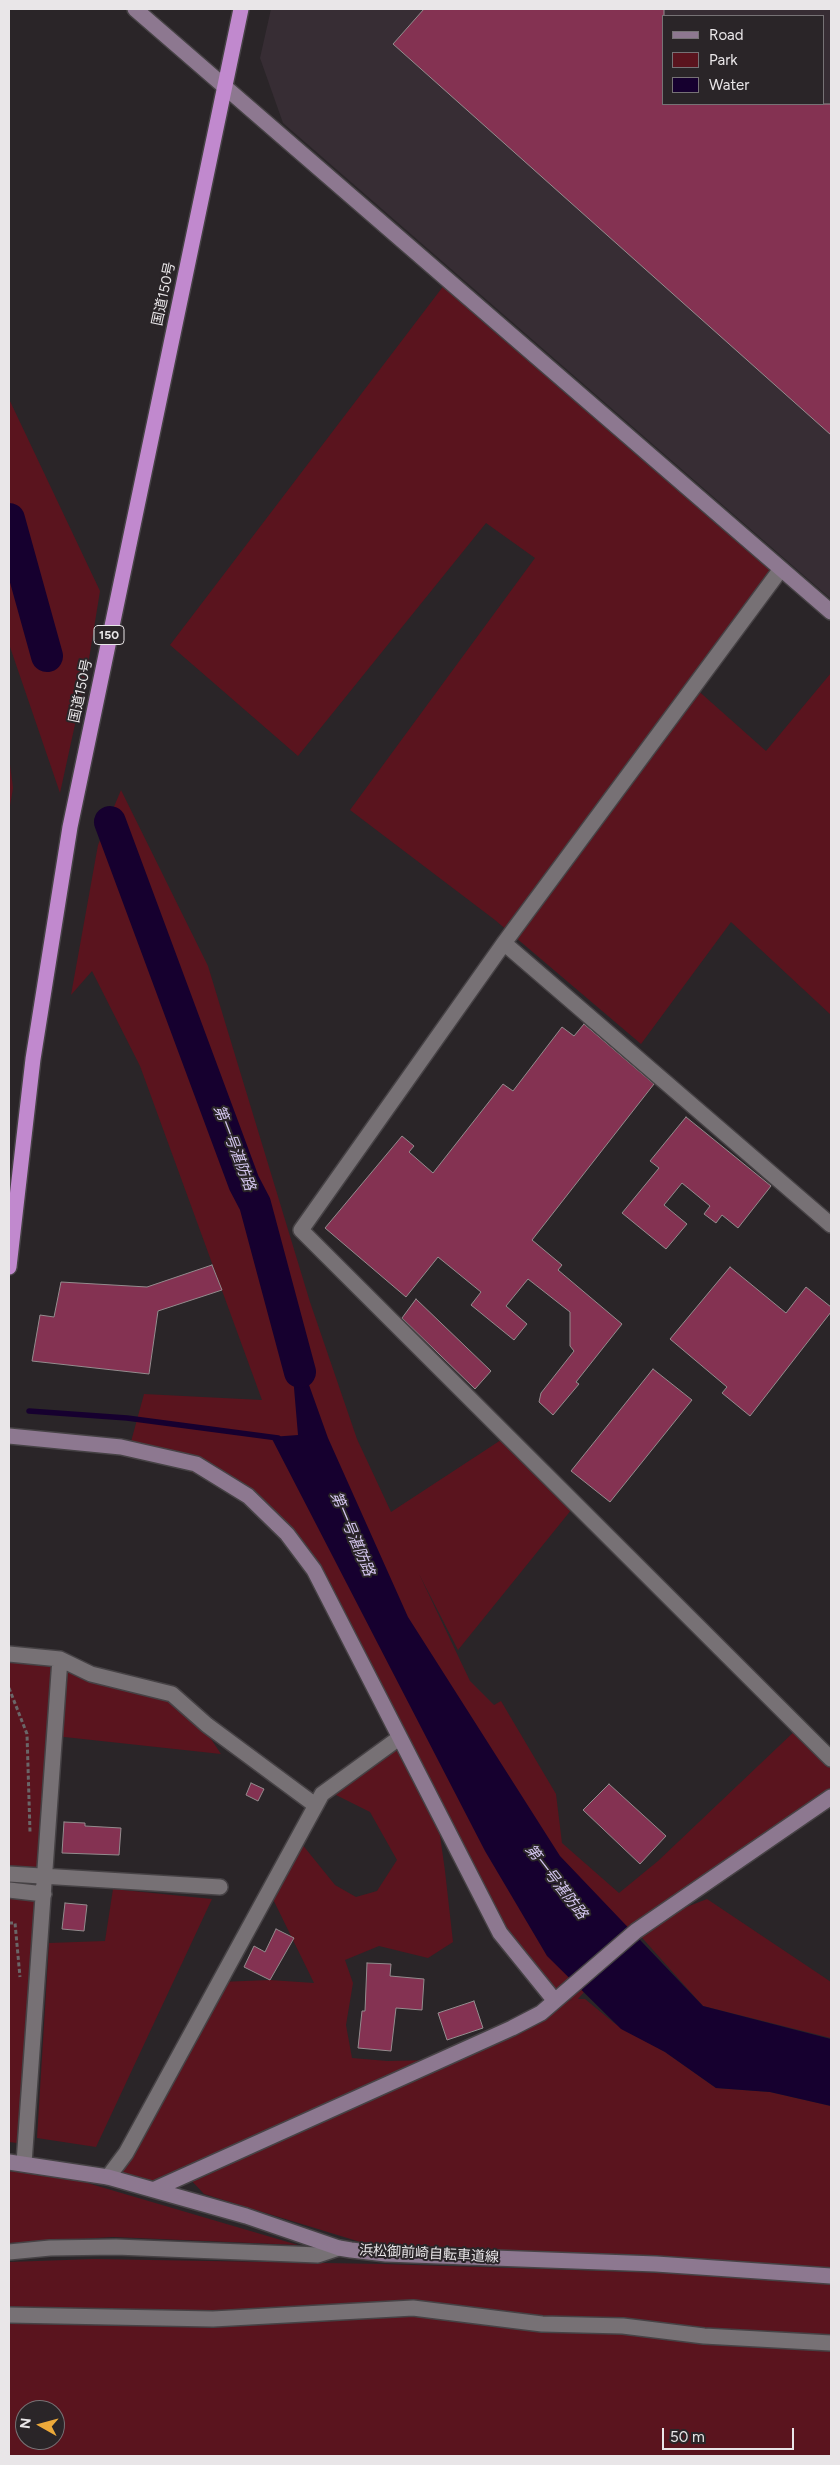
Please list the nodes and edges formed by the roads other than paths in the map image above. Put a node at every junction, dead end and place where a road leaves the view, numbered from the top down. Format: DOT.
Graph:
graph roads {
  1 [pos="135,9"];
  2 [pos="241,9"];
  3 [pos="224,86"];
  4 [pos="782,569"];
  5 [pos="831,612"];
  6 [pos="504,943"];
  7 [pos="831,1225"];
  8 [pos="9,1267"];
  9 [pos="9,1436"];
  10 [pos="9,1654"];
  11 [pos="60,1658"];
  12 [pos="399,1738"];
  13 [pos="831,1759"];
  14 [pos="831,1797"];
  15 [pos="315,1805"];
  16 [pos="9,1874"];
  17 [pos="45,1876"];
  18 [pos="220,1887"];
  19 [pos="9,1890"];
  20 [pos="44,1894"];
  21 [pos="555,2001"];
  22 [pos="9,2162"];
  23 [pos="24,2163"];
  24 [pos="108,2177"];
  25 [pos="154,2189"];
  26 [pos="339,2248"];
  27 [pos="9,2252"];
  28 [pos="831,2276"];
  29 [pos="9,2315"];
  30 [pos="831,2344"];
  1 -- 3 [label="street"];
  2 -- 3 [label="highway, 国道150号 / 150"];
  3 -- 4 [label="street"];
  3 -- 8 [label="highway, 国道150号 / 150"];
  4 -- 5 [label="street"];
  4 -- 6 [label="street"];
  6 -- 7 [label="street"];
  6 -- 13 [label="street"];
  9 -- 12 [label="street"];
  10 -- 11 [label="street"];
  11 -- 15 [label="street"];
  11 -- 17 [label="street"];
  12 -- 15 [label="street"];
  12 -- 21 [label="street"];
  14 -- 21 [label="street"];
  15 -- 24 [label="street"];
  16 -- 17 [label="street"];
  17 -- 18 [label="street"];
  17 -- 20 [label="street"];
  19 -- 20 [label="street"];
  20 -- 23 [label="street"];
  21 -- 25 [label="street"];
  22 -- 23 [label="street, 浜松御前崎自転車道線"];
  23 -- 24 [label="street, 浜松御前崎自転車道線"];
  24 -- 25 [label="street, 浜松御前崎自転車道線"];
  25 -- 26 [label="street, 浜松御前崎自転車道線"];
  26 -- 27 [label="street"];
  26 -- 28 [label="street, 浜松御前崎自転車道線"];
  29 -- 30 [label="street"];
}
